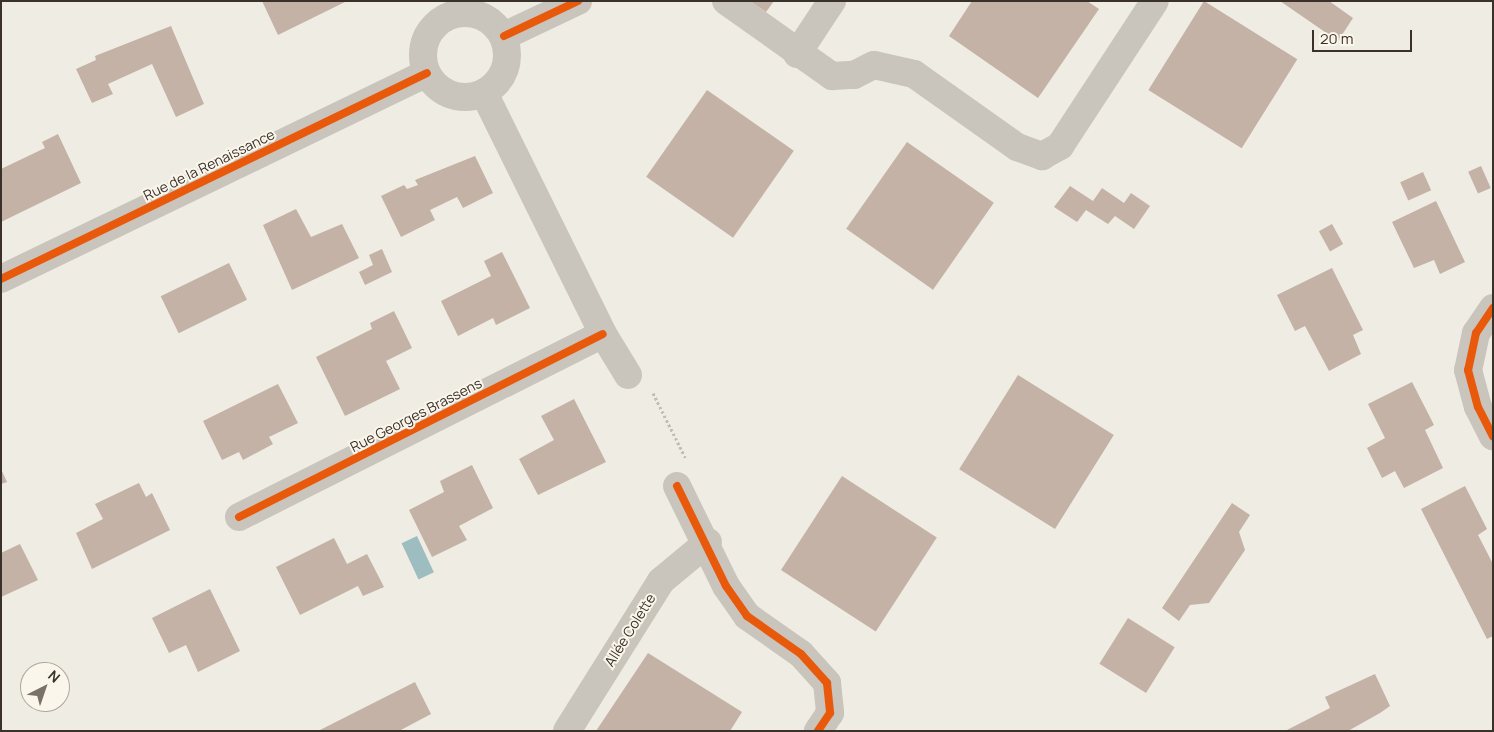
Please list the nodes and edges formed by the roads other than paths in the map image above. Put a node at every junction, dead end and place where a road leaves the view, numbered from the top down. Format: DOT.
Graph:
graph roads {
  1 [pos="578,1"];
  2 [pos="726,1"];
  3 [pos="832,1"];
  4 [pos="1155,1"];
  5 [pos="442,9"];
  6 [pos="504,36"];
  7 [pos="798,54"];
  8 [pos="427,73"];
  9 [pos="484,93"];
  10 [pos="1,279"];
  11 [pos="1493,308"];
  12 [pos="603,334"];
  13 [pos="628,376"];
  14 [pos="1493,436"];
  15 [pos="677,486"];
  16 [pos="240,517"];
  17 [pos="708,542"];
  18 [pos="566,731"];
  19 [pos="818,731"];
  1 -- 6 [label="street"];
  2 -- 7 [label="street"];
  3 -- 7 [label="street"];
  4 -- 7 [label="street"];
  5 -- 6 [label="street"];
  5 -- 8 [label="street"];
  6 -- 9 [label="street"];
  8 -- 9 [label="street"];
  8 -- 10 [label="street, Rue de la Renaissance"];
  9 -- 12 [label="street"];
  11 -- 14 [label="street"];
  12 -- 13 [label="street"];
  12 -- 16 [label="street, Rue Georges Brassens"];
  15 -- 17 [label="street"];
  17 -- 18 [label="street, Allée Colette"];
  17 -- 19 [label="street"];
}
